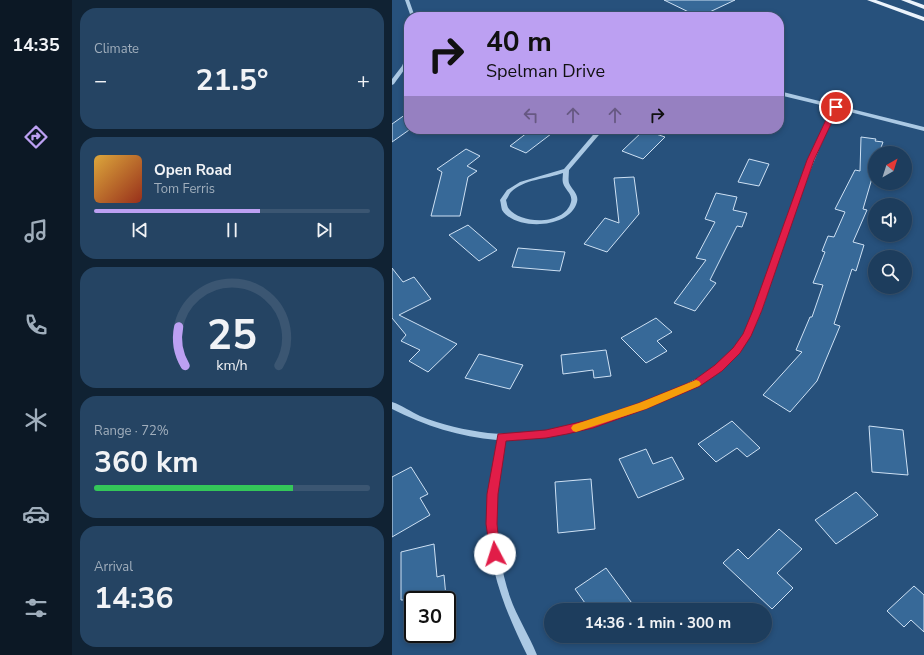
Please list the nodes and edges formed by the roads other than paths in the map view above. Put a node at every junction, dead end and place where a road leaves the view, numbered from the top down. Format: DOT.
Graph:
graph roads {
  1 [pos="407,0"];
  2 [pos="870,0"];
  3 [pos="904,0"];
  4 [pos="924,7"];
  5 [pos="411,12"];
  6 [pos="924,19"];
  7 [pos="404,66"];
  8 [pos="392,83"];
  9 [pos="784,94"];
  10 [pos="836,107"];
  11 [pos="924,129"];
  12 [pos="597,134"];
  13 [pos="566,170"];
  14 [pos="392,405"];
  15 [pos="501,437"];
  16 [pos="532,655"];
  1 -- 5 [label="street"];
  2 -- 6 [label="main road"];
  3 -- 4 [label="main road"];
  7 -- 8 [label="street"];
  9 -- 10 [label="street"];
  10 -- 11 [label="street"];
  10 -- 15 [label="street"];
  12 -- 13 [label="street"];
  13 -- 13 [label="street"];
  14 -- 15 [label="street"];
  15 -- 16 [label="street"];
}
